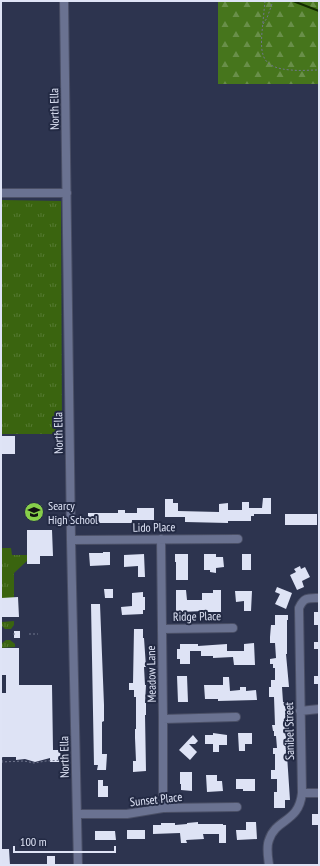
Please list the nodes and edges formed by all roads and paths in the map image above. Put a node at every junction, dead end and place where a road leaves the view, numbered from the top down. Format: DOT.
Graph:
graph roads {
  1 [pos="64,1"];
  2 [pos="265,1"];
  3 [pos="273,1"];
  4 [pos="263,24"];
  5 [pos="319,70"];
  6 [pos="1,193"];
  7 [pos="67,193"];
  8 [pos="238,538"];
  9 [pos="161,539"];
  10 [pos="71,540"];
  11 [pos="319,598"];
  12 [pos="233,628"];
  13 [pos="162,629"];
  14 [pos="14,634"];
  15 [pos="17,634"];
  16 [pos="29,634"];
  17 [pos="38,634"];
  18 [pos="319,709"];
  19 [pos="300,711"];
  20 [pos="236,717"];
  21 [pos="183,718"];
  22 [pos="163,719"];
  23 [pos="163,741"];
  24 [pos="1,758"];
  25 [pos="65,760"];
  26 [pos="2,762"];
  27 [pos="302,793"];
  28 [pos="319,793"];
  29 [pos="237,807"];
  30 [pos="163,808"];
  31 [pos="77,814"];
  32 [pos="78,865"];
  33 [pos="269,865"];
  1 -- 7 [label="street, North Ella"];
  2 -- 4 [label="path"];
  3 -- 4 [label="path"];
  4 -- 5 [label="path"];
  6 -- 7 [label="street"];
  7 -- 10 [label="street, North Ella"];
  8 -- 9 [label="street, Lido Place"];
  9 -- 10 [label="street, Lido Place"];
  9 -- 13 [label="street, Meadow Lane"];
  10 -- 31 [label="street, North Ella"];
  11 -- 19 [label="street, Sanibel Street"];
  12 -- 13 [label="street, Ridge Place"];
  13 -- 22 [label="street, Meadow Lane"];
  14 -- 15 [label="path"];
  16 -- 17 [label="path"];
  18 -- 19 [label="street"];
  19 -- 27 [label="street, Sanibel Street"];
  20 -- 21 [label="street"];
  21 -- 22 [label="street"];
  21 -- 23 [label="street"];
  22 -- 23 [label="street, Meadow Lane"];
  23 -- 30 [label="street, Meadow Lane"];
  24 -- 26 [label="path"];
  25 -- 26 [label="path"];
  27 -- 28 [label="street"];
  27 -- 33 [label="street, Sanibel Street"];
  29 -- 30 [label="street, Sunset Place"];
  30 -- 31 [label="street, Sunset Place"];
  31 -- 32 [label="street, North Ella"];
}
